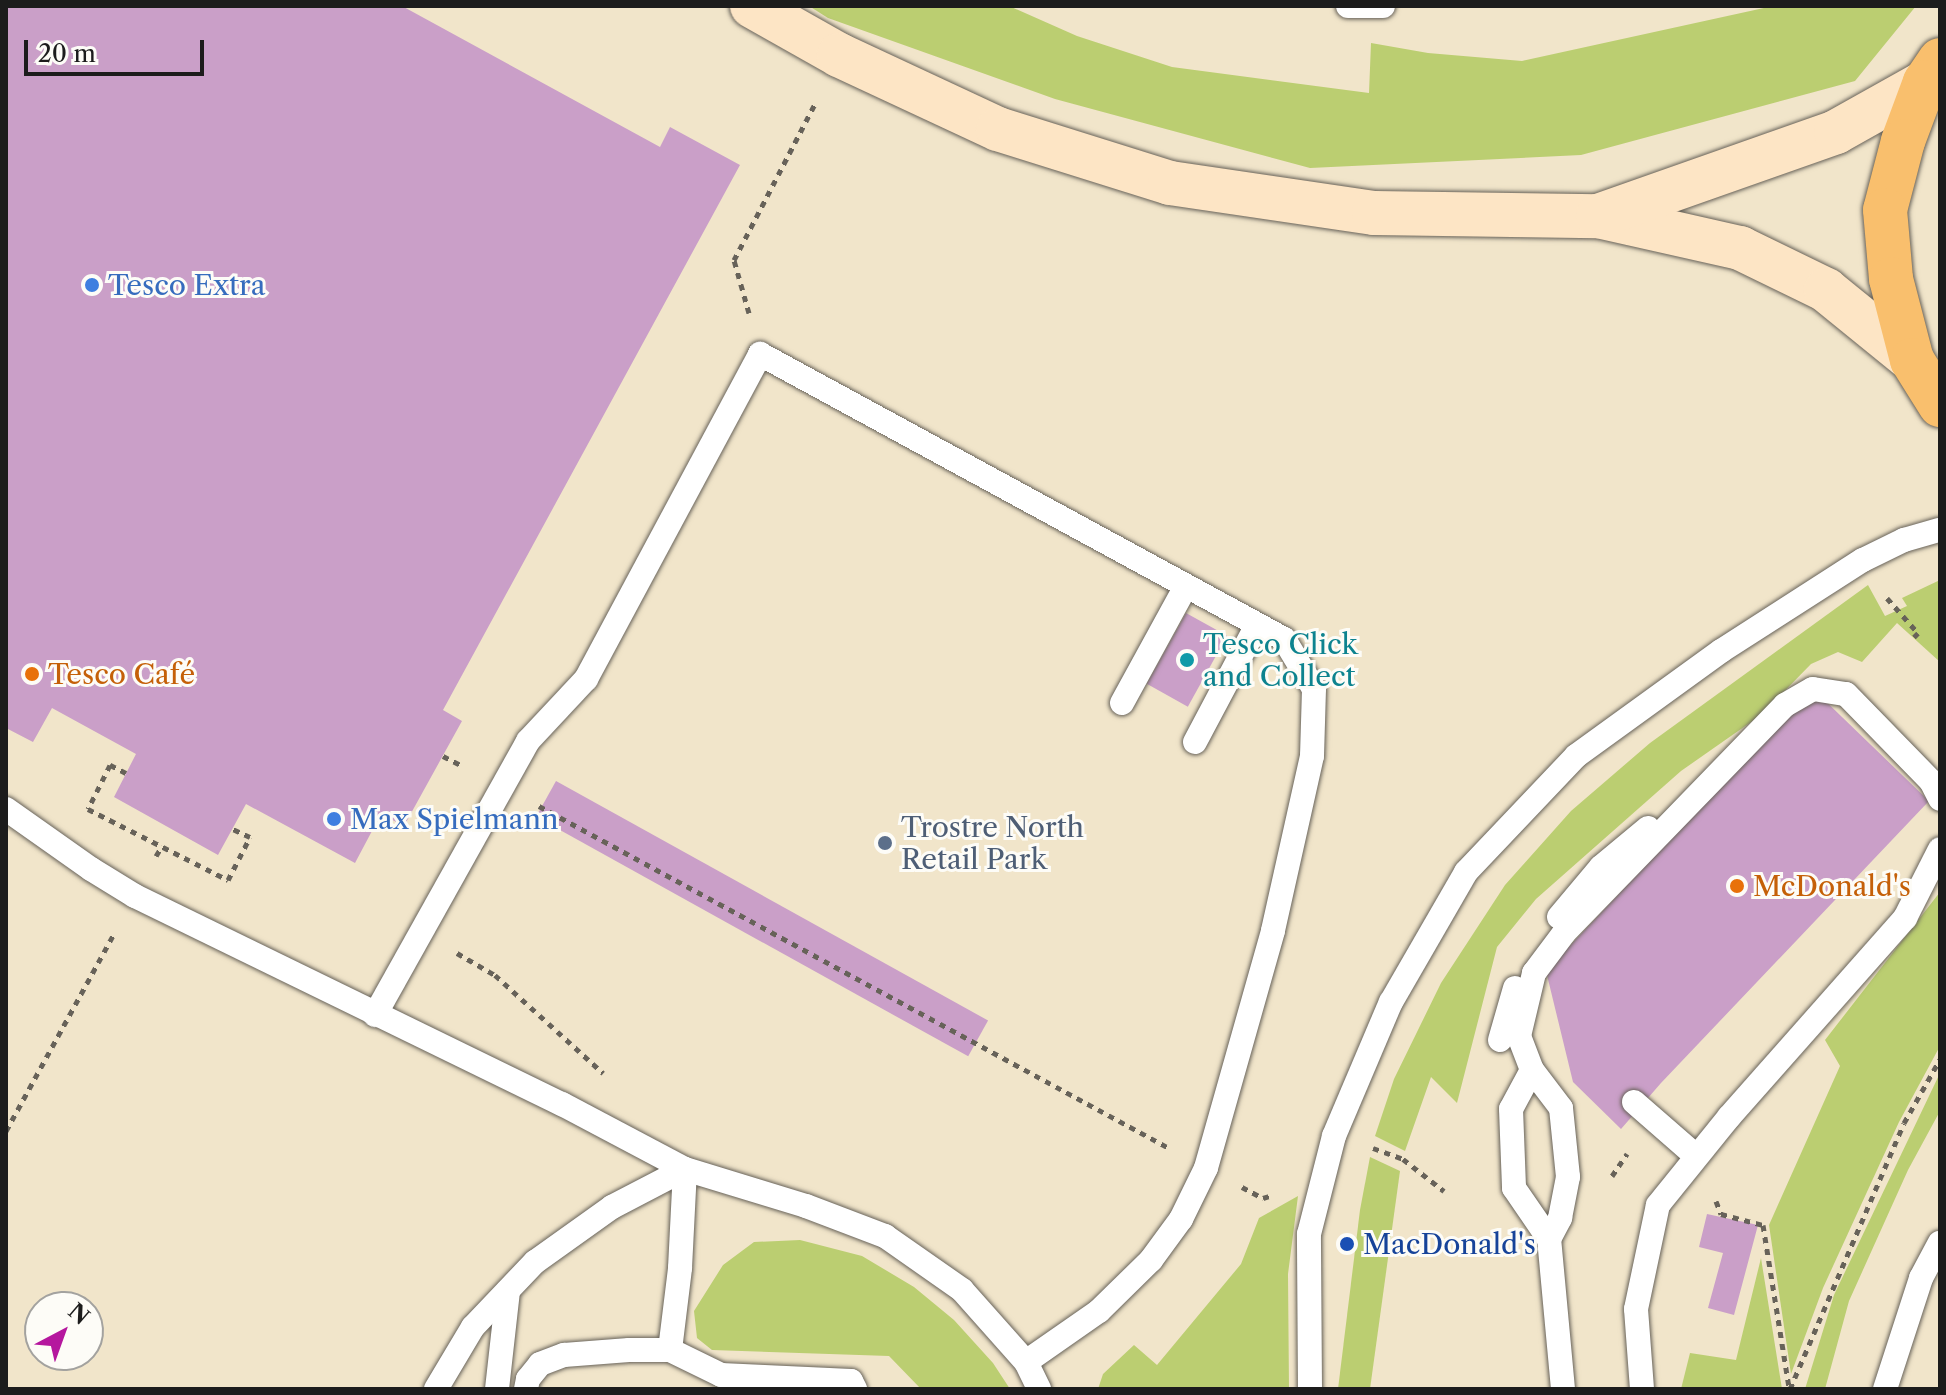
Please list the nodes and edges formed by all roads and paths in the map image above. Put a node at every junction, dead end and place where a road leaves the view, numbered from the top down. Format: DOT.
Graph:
graph roads {
  1 [pos="752,6"];
  2 [pos="1348,6"];
  3 [pos="1383,6"];
  4 [pos="1932,71"];
  5 [pos="815,104"];
  6 [pos="1598,216"];
  7 [pos="760,354"];
  8 [pos="1912,360"];
  9 [pos="1940,405"];
  10 [pos="1940,530"];
  11 [pos="1186,586"];
  12 [pos="1886,597"];
  13 [pos="1257,625"];
  14 [pos="1913,638"];
  15 [pos="1122,703"];
  16 [pos="1195,742"];
  17 [pos="443,756"];
  18 [pos="126,773"];
  19 [pos="503,786"];
  20 [pos="1940,799"];
  21 [pos="6,809"];
  22 [pos="1680,815"];
  23 [pos="233,829"];
  24 [pos="162,846"];
  25 [pos="1940,849"];
  26 [pos="135,896"];
  27 [pos="453,950"];
  28 [pos="375,1015"];
  29 [pos="1500,1040"];
  30 [pos="1940,1059"];
  31 [pos="1532,1070"];
  32 [pos="606,1076"];
  33 [pos="1634,1102"];
  34 [pos="6,1131"];
  35 [pos="1359,1143"];
  36 [pos="1171,1149"];
  37 [pos="1696,1156"];
  38 [pos="685,1169"];
  39 [pos="1234,1183"];
  40 [pos="1444,1191"];
  41 [pos="1286,1192"];
  42 [pos="1549,1239"];
  43 [pos="1940,1243"];
  44 [pos="508,1291"];
  45 [pos="670,1350"];
  46 [pos="1026,1362"];
  47 [pos="860,1386"];
  48 [pos="436,1389"];
  49 [pos="497,1389"];
  50 [pos="526,1389"];
  51 [pos="1039,1389"];
  52 [pos="1310,1389"];
  53 [pos="1563,1389"];
  54 [pos="1642,1389"];
  55 [pos="1790,1389"];
  56 [pos="1885,1389"];
  1 -- 6 [label="main road"];
  2 -- 3 [label="lane"];
  4 -- 6 [label="main road"];
  4 -- 8 [label="highway"];
  5 -- 7 [label="path"];
  6 -- 8 [label="main road"];
  7 -- 11 [label="lane"];
  7 -- 19 [label="lane"];
  8 -- 9 [label="highway"];
  10 -- 52 [label="lane"];
  11 -- 13 [label="lane"];
  11 -- 15 [label="lane"];
  12 -- 14 [label="path"];
  13 -- 16 [label="lane"];
  13 -- 46 [label="lane"];
  17 -- 19 [label="path"];
  18 -- 24 [label="path"];
  19 -- 28 [label="lane"];
  19 -- 36 [label="path"];
  20 -- 22 [label="lane"];
  21 -- 26 [label="lane"];
  22 -- 29 [label="lane"];
  22 -- 31 [label="lane"];
  23 -- 24 [label="path"];
  24 -- 26 [label="path"];
  25 -- 37 [label="lane"];
  26 -- 28 [label="lane"];
  26 -- 34 [label="path"];
  27 -- 32 [label="path"];
  28 -- 38 [label="lane"];
  30 -- 55 [label="path"];
  31 -- 42 [label="lane"];
  31 -- 42 [label="lane"];
  33 -- 37 [label="lane"];
  35 -- 40 [label="path"];
  37 -- 54 [label="lane"];
  37 -- 55 [label="path"];
  38 -- 44 [label="lane"];
  38 -- 45 [label="lane"];
  38 -- 46 [label="lane"];
  39 -- 41 [label="path"];
  42 -- 53 [label="lane"];
  43 -- 56 [label="lane"];
  44 -- 48 [label="lane"];
  44 -- 49 [label="lane"];
  45 -- 47 [label="lane"];
  45 -- 50 [label="lane"];
  46 -- 51 [label="lane"];
}
